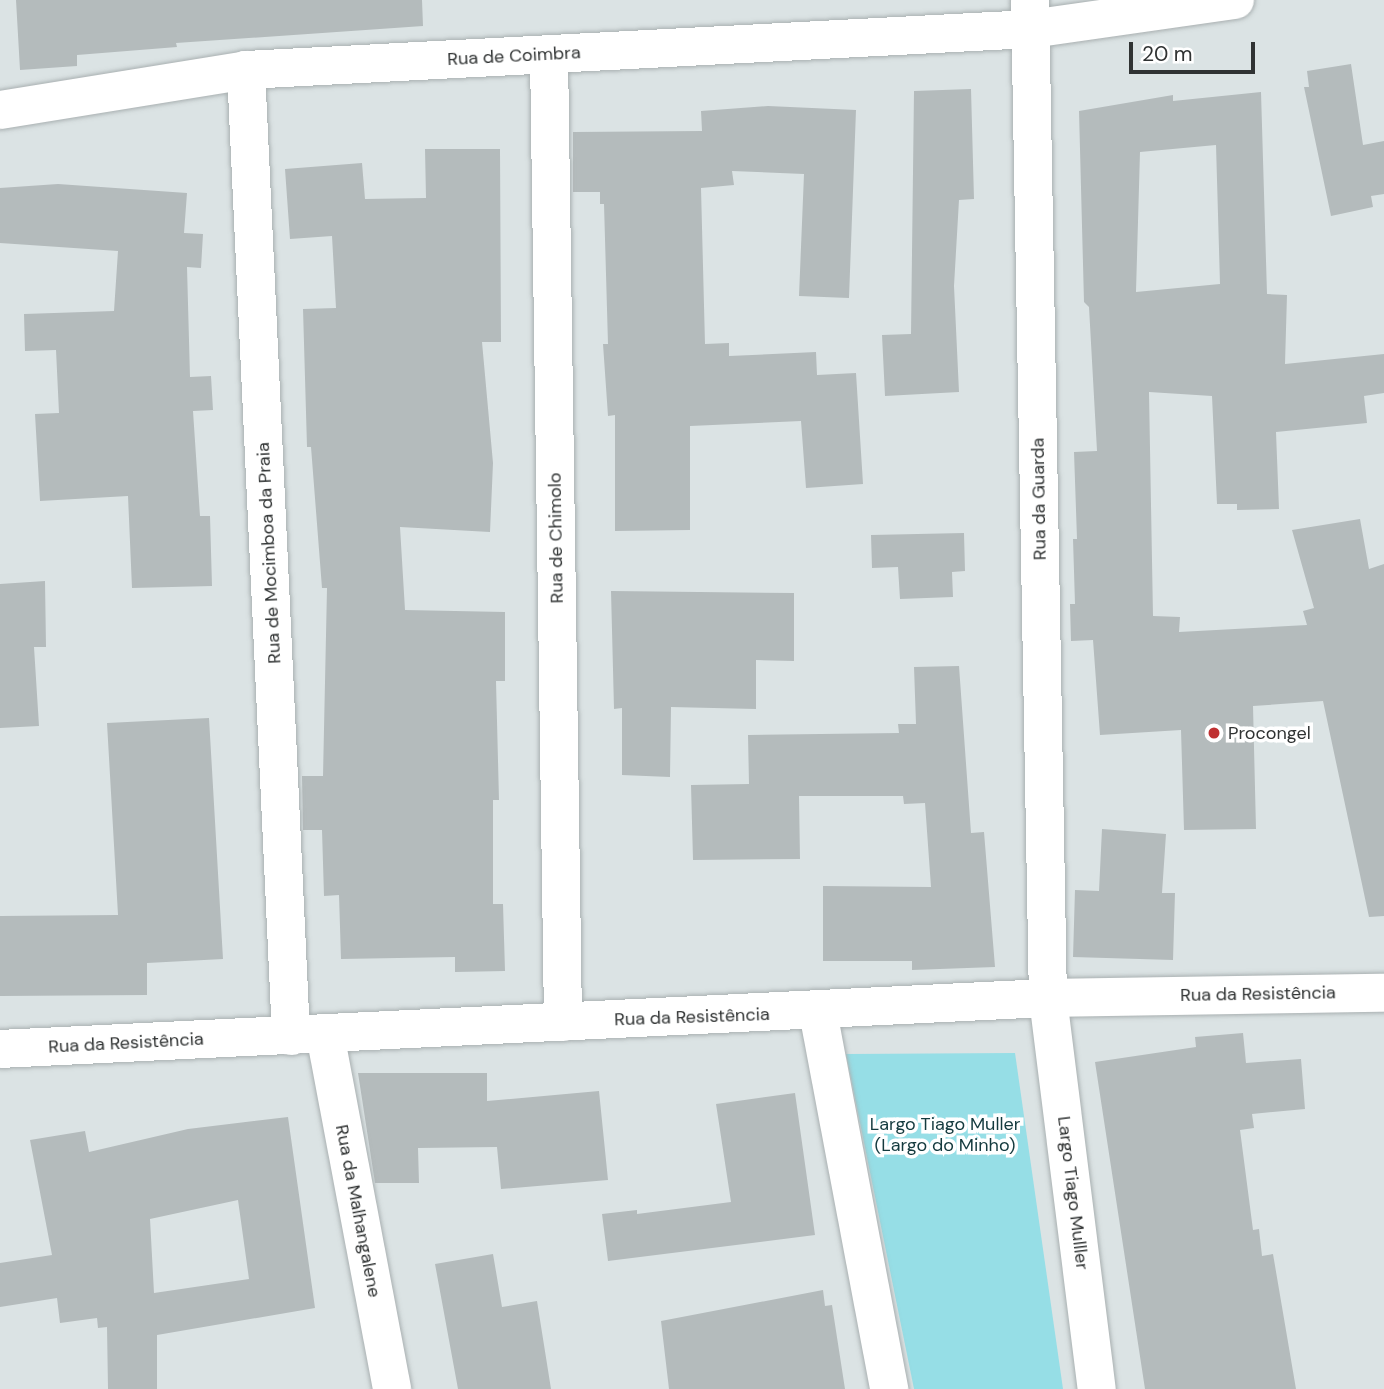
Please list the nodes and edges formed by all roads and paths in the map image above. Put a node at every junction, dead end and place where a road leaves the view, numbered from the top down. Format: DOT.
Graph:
graph roads {
  1 [pos="1235,0"];
  2 [pos="1031,14"];
  3 [pos="549,54"];
  4 [pos="246,70"];
  5 [pos="0,110"];
  6 [pos="1384,993"];
  7 [pos="1048,998"];
  8 [pos="818,1012"];
  9 [pos="563,1022"];
  10 [pos="308,1035"];
  11 [pos="0,1049"];
  12 [pos="392,1389"];
  13 [pos="889,1389"];
  14 [pos="1097,1389"];
  1 -- 2 [label="street, Rua de Coimbra"];
  2 -- 3 [label="street, Rua de Coimbra"];
  2 -- 7 [label="street, Rua da Guarda"];
  3 -- 4 [label="street, Rua de Coimbra"];
  3 -- 9 [label="street, Rua de Chimolo"];
  4 -- 5 [label="street, Rua de Coimbra"];
  4 -- 10 [label="street, Rua de Mocimboa da Praia"];
  6 -- 7 [label="street, Rua da Resistência"];
  7 -- 8 [label="street, Rua da Resistência"];
  7 -- 14 [label="street, Largo Tiago Mulller"];
  8 -- 9 [label="street, Rua da Resistência"];
  8 -- 13 [label="street"];
  9 -- 10 [label="street, Rua da Resistência"];
  10 -- 11 [label="street, Rua da Resistência"];
  10 -- 12 [label="street, Rua da Malhangalene"];
}
